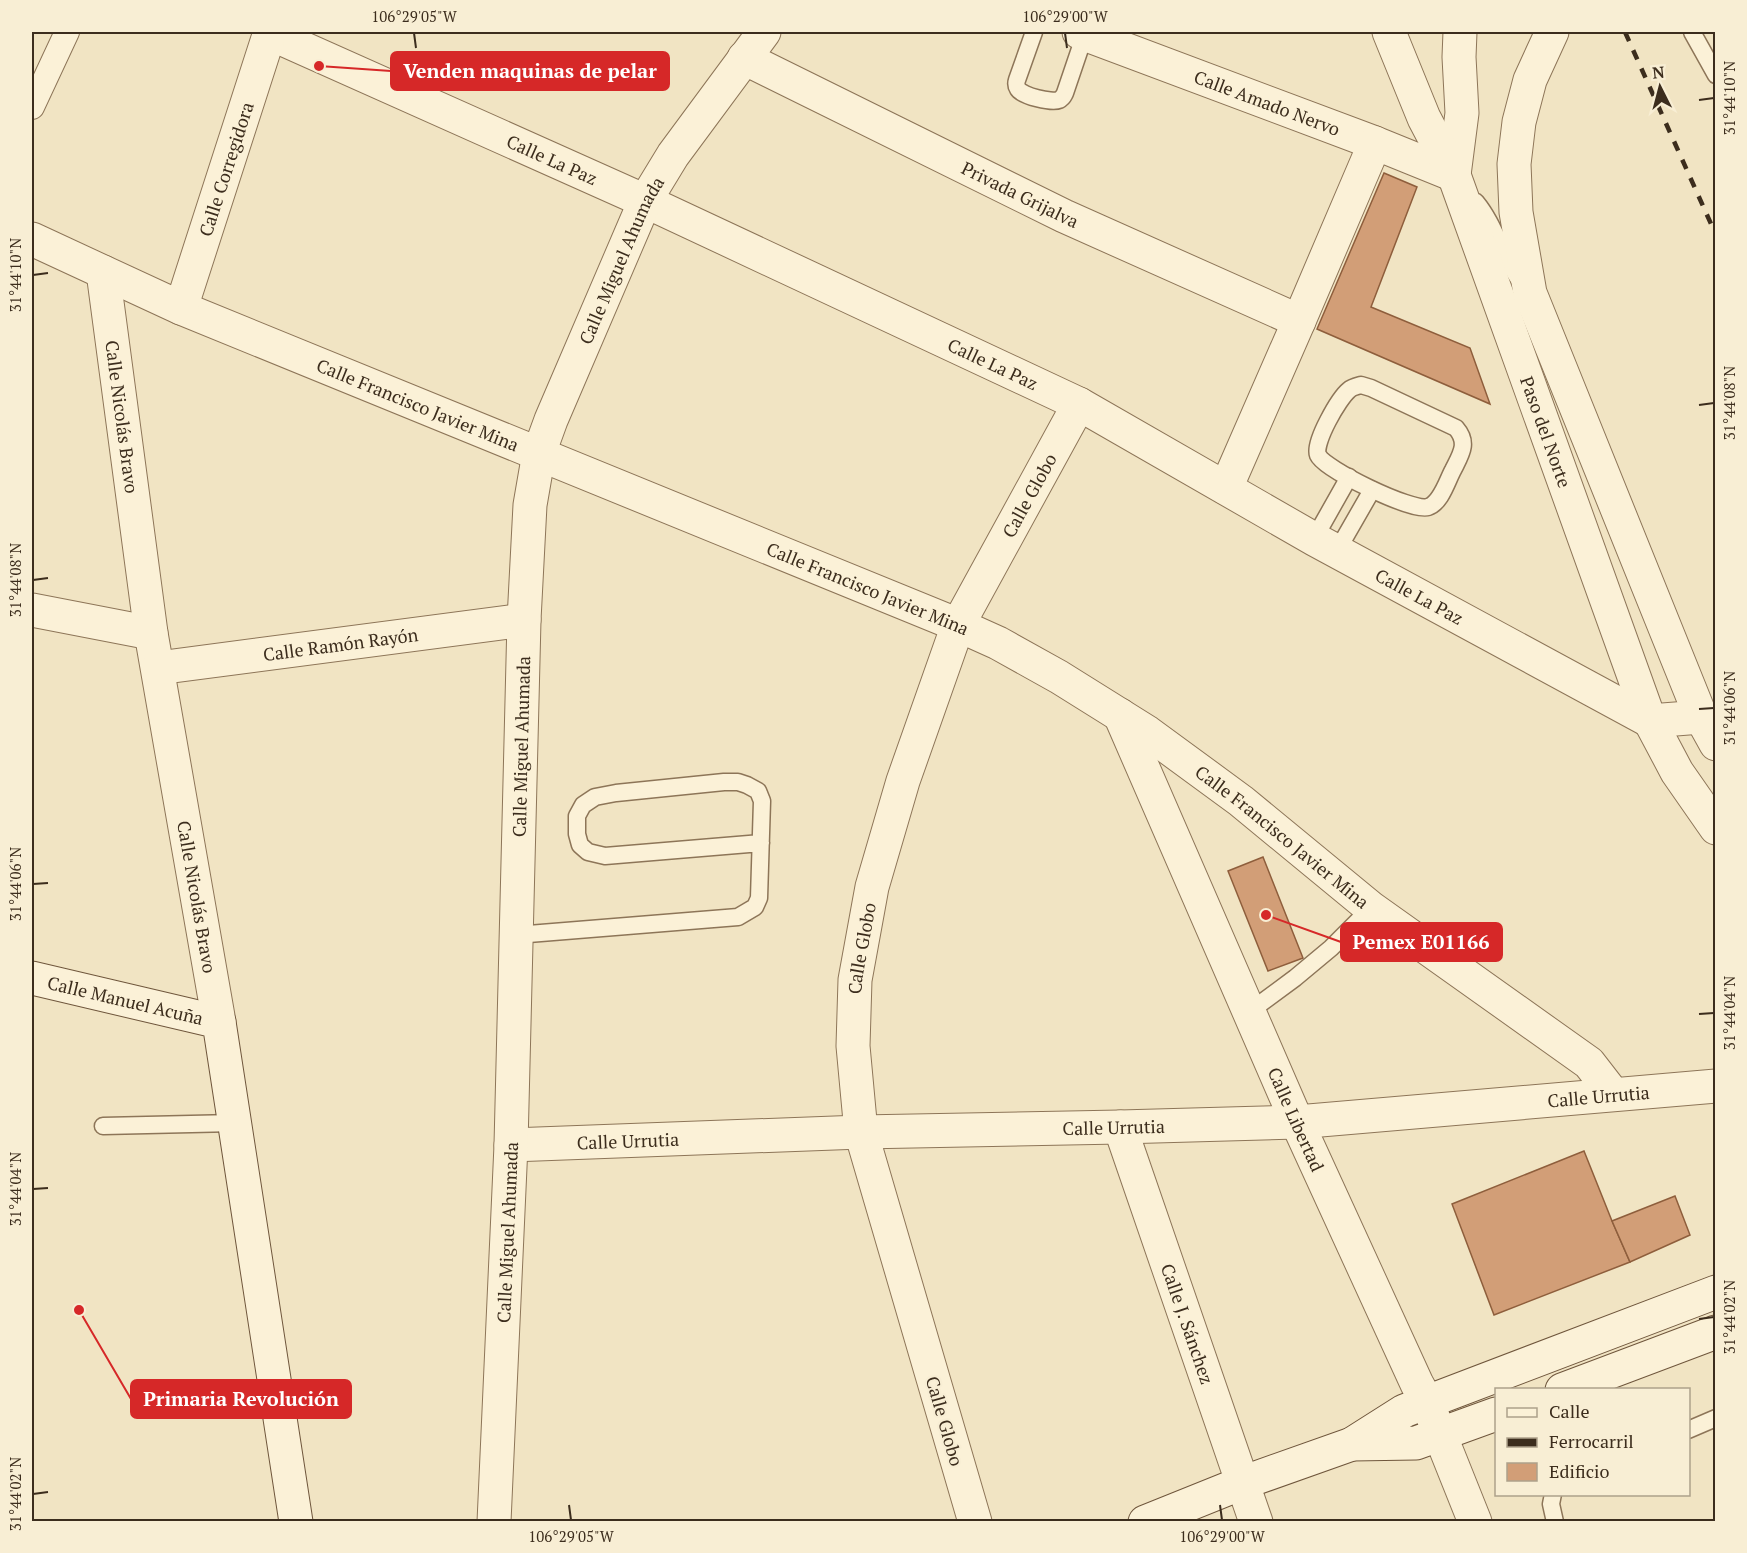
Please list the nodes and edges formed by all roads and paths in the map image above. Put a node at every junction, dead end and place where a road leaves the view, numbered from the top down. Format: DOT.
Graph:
graph roads {
  1 [pos="67,32"];
  2 [pos="268,32"];
  3 [pos="764,32"];
  4 [pos="1034,32"];
  5 [pos="1389,32"];
  6 [pos="1460,32"];
  7 [pos="1552,32"];
  8 [pos="1692,32"];
  9 [pos="1082,33"];
  10 [pos="744,58"];
  11 [pos="1716,75"];
  12 [pos="32,106"];
  13 [pos="1375,143"];
  14 [pos="1454,175"];
  15 [pos="645,201"];
  16 [pos="32,239"];
  17 [pos="104,272"];
  18 [pos="1530,293"];
  19 [pos="181,308"];
  20 [pos="1299,321"];
  21 [pos="1079,404"];
  22 [pos="539,453"];
  23 [pos="1349,477"];
  24 [pos="1226,488"];
  25 [pos="1372,490"];
  26 [pos="1325,545"];
  27 [pos="32,610"];
  28 [pos="524,620"];
  29 [pos="958,625"];
  30 [pos="151,633"];
  31 [pos="158,668"];
  32 [pos="1120,715"];
  33 [pos="1650,721"];
  34 [pos="1708,730"];
  35 [pos="1716,828"];
  36 [pos="761,843"];
  37 [pos="1371,908"];
  38 [pos="516,935"];
  39 [pos="32,978"];
  40 [pos="1249,1012"];
  41 [pos="219,1022"];
  42 [pos="1716,1086"];
  43 [pos="1613,1094"];
  44 [pos="1297,1122"];
  45 [pos="235,1123"];
  46 [pos="103,1126"];
  47 [pos="1120,1127"];
  48 [pos="861,1132"];
  49 [pos="511,1145"];
  50 [pos="1716,1292"];
  51 [pos="1716,1332"];
  52 [pos="1565,1388"];
  53 [pos="1426,1402"];
  54 [pos="1495,1415"];
  55 [pos="1716,1418"];
  56 [pos="1690,1430"];
  57 [pos="1440,1435"];
  58 [pos="1352,1444"];
  59 [pos="1242,1483"];
  60 [pos="1553,1496"];
  61 [pos="296,1521"];
  62 [pos="494,1521"];
  63 [pos="975,1521"];
  64 [pos="1145,1521"];
  65 [pos="1256,1521"];
  66 [pos="1475,1521"];
  67 [pos="1555,1521"];
  1 -- 12 [label="street"];
  2 -- 15 [label="street, Calle La Paz"];
  2 -- 19 [label="street, Calle Corregidora"];
  3 -- 10 [label="street, Calle Miguel Ahumada"];
  4 -- 9 [label="lane"];
  5 -- 14 [label="street, Paso del Norte"];
  6 -- 14 [label="street"];
  7 -- 18 [label="street, Paso del Norte"];
  8 -- 11 [label="lane"];
  9 -- 13 [label="street, Calle Amado Nervo"];
  10 -- 15 [label="street, Calle Miguel Ahumada"];
  10 -- 20 [label="street, Privada Grijalva"];
  13 -- 14 [label="street, Calle Amado Nervo"];
  13 -- 20 [label="street"];
  14 -- 18 [label="lane"];
  14 -- 33 [label="street, Paso del Norte"];
  15 -- 21 [label="street, Calle La Paz"];
  15 -- 22 [label="street, Calle Miguel Ahumada"];
  16 -- 17 [label="street, Calle Francisco Javier Mina"];
  17 -- 19 [label="street, Calle Francisco Javier Mina"];
  17 -- 30 [label="street, Calle Nicolás Bravo"];
  18 -- 34 [label="street, Paso del Norte"];
  19 -- 22 [label="street, Calle Francisco Javier Mina"];
  20 -- 24 [label="street"];
  21 -- 24 [label="street, Calle La Paz"];
  21 -- 29 [label="street, Calle Globo"];
  22 -- 28 [label="street, Calle Miguel Ahumada"];
  22 -- 29 [label="street, Calle Francisco Javier Mina"];
  23 -- 25 [label="lane"];
  23 -- 25 [label="lane"];
  23 -- 26 [label="lane"];
  24 -- 26 [label="street, Calle La Paz"];
  25 -- 26 [label="lane"];
  26 -- 33 [label="street, Calle La Paz"];
  27 -- 30 [label="street"];
  28 -- 31 [label="street, Calle Ramón Rayón"];
  28 -- 38 [label="street, Calle Miguel Ahumada"];
  29 -- 32 [label="street, Calle Francisco Javier Mina"];
  29 -- 48 [label="street, Calle Globo"];
  30 -- 31 [label="street, Calle Nicolás Bravo"];
  31 -- 41 [label="street, Calle Nicolás Bravo"];
  32 -- 37 [label="street, Calle Francisco Javier Mina"];
  32 -- 40 [label="street, Calle Libertad"];
  33 -- 34 [label="street"];
  33 -- 35 [label="street, Paso del Norte"];
  36 -- 36 [label="lane"];
  36 -- 38 [label="lane"];
  37 -- 40 [label="lane"];
  37 -- 43 [label="street, Calle Francisco Javier Mina"];
  38 -- 49 [label="street, Calle Miguel Ahumada"];
  39 -- 41 [label="street, Calle Manuel Acuña"];
  40 -- 44 [label="street, Calle Libertad"];
  41 -- 45 [label="street, Calle Nicolás Bravo"];
  42 -- 43 [label="street, Calle Urrutia"];
  43 -- 44 [label="street, Calle Urrutia"];
  44 -- 47 [label="street, Calle Urrutia"];
  44 -- 53 [label="street, Calle Libertad"];
  45 -- 46 [label="lane"];
  45 -- 61 [label="street, Calle Nicolás Bravo"];
  47 -- 48 [label="street, Calle Urrutia"];
  47 -- 59 [label="street, Calle J. Sánchez"];
  48 -- 49 [label="street, Calle Urrutia"];
  48 -- 63 [label="street, Calle Globo"];
  49 -- 62 [label="street, Calle Miguel Ahumada"];
  50 -- 53 [label="street"];
  51 -- 52 [label="street"];
  53 -- 57 [label="street, Calle Libertad"];
  53 -- 58 [label="street"];
  54 -- 57 [label="street"];
  55 -- 56 [label="lane"];
  57 -- 58 [label="street"];
  57 -- 66 [label="street, Calle Libertad"];
  58 -- 59 [label="street"];
  59 -- 64 [label="street"];
  59 -- 65 [label="street, Calle J. Sánchez"];
  60 -- 67 [label="lane"];
}
